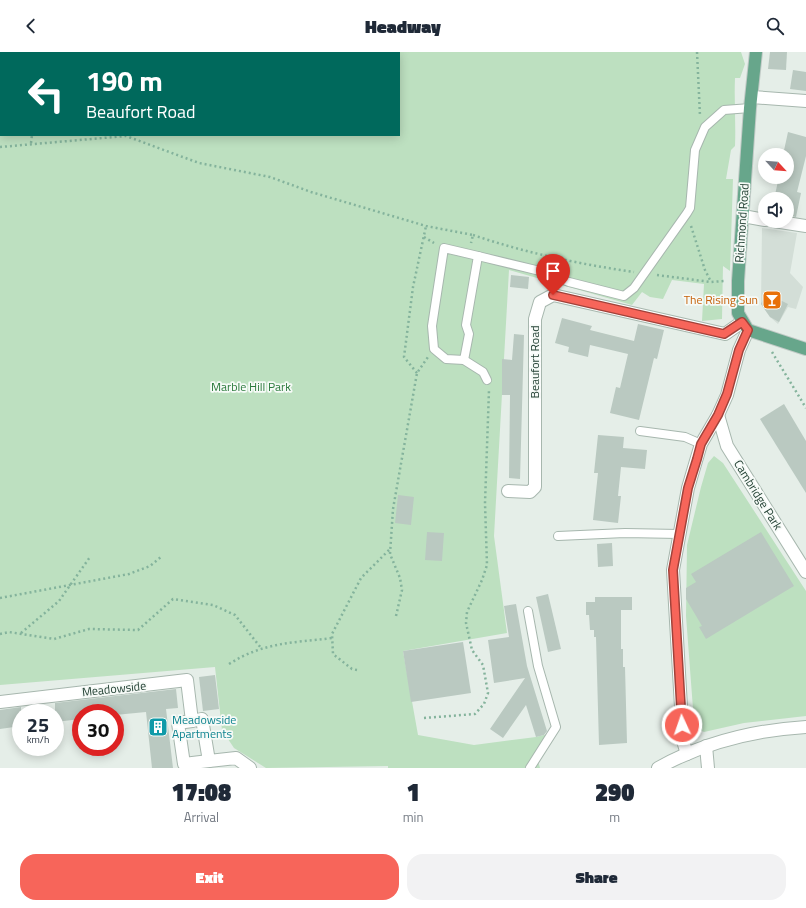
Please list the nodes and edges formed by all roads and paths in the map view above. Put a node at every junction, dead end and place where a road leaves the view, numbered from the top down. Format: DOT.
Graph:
graph roads {
  1 [pos="697,52"];
  2 [pos="756,52"];
  3 [pos="806,101"];
  4 [pos="751,102"];
  5 [pos="705,127"];
  6 [pos="32,136"];
  7 [pos="126,136"];
  8 [pos="31,143"];
  9 [pos="0,147"];
  10 [pos="687,213"];
  11 [pos="742,216"];
  12 [pos="758,219"];
  13 [pos="794,224"];
  14 [pos="426,226"];
  15 [pos="806,226"];
  16 [pos="473,235"];
  17 [pos="469,254"];
  18 [pos="478,256"];
  19 [pos="644,273"];
  20 [pos="738,281"];
  21 [pos="711,282"];
  22 [pos="745,326"];
  23 [pos="762,336"];
  24 [pos="434,349"];
  25 [pos="806,349"];
  26 [pos="464,360"];
  27 [pos="417,373"];
  28 [pos="487,380"];
  29 [pos="806,408"];
  30 [pos="718,415"];
  31 [pos="640,431"];
  32 [pos="701,444"];
  33 [pos="508,491"];
  34 [pos="679,534"];
  35 [pos="558,536"];
  36 [pos="391,549"];
  37 [pos="90,557"];
  38 [pos="161,557"];
  39 [pos="806,572"];
  40 [pos="72,585"];
  41 [pos="0,598"];
  42 [pos="528,610"];
  43 [pos="396,616"];
  44 [pos="0,634"];
  45 [pos="21,634"];
  46 [pos="332,638"];
  47 [pos="261,648"];
  48 [pos="229,664"];
  49 [pos="357,670"];
  50 [pos="0,702"];
  51 [pos="424,718"];
  52 [pos="192,721"];
  53 [pos="806,727"];
  54 [pos="706,746"];
  55 [pos="687,754"];
  56 [pos="209,761"];
  57 [pos="250,768"];
  58 [pos="530,768"];
  59 [pos="658,768"];
  60 [pos="708,768"];
  1 -- 5 [label="path"];
  2 -- 4 [label="main road, Richmond Road"];
  3 -- 4 [label="street"];
  4 -- 5 [label="lane"];
  4 -- 11 [label="main road, Richmond Road"];
  5 -- 10 [label="lane"];
  6 -- 8 [label="path"];
  7 -- 8 [label="path"];
  7 -- 14 [label="path"];
  8 -- 9 [label="path"];
  10 -- 19 [label="lane"];
  10 -- 21 [label="path"];
  11 -- 12 [label="street"];
  11 -- 20 [label="main road, Richmond Road"];
  13 -- 15 [label="street"];
  14 -- 16 [label="path"];
  14 -- 27 [label="path"];
  16 -- 17 [label="path"];
  16 -- 19 [label="path"];
  17 -- 18 [label="lane"];
  17 -- 24 [label="lane"];
  18 -- 19 [label="lane"];
  18 -- 26 [label="lane"];
  19 -- 21 [label="path"];
  20 -- 21 [label="path"];
  20 -- 22 [label="main road, Richmond Road"];
  22 -- 23 [label="main road"];
  22 -- 30 [label="street"];
  22 -- 33 [label="street, Beaufort Road"];
  23 -- 25 [label="main road"];
  23 -- 29 [label="path"];
  24 -- 26 [label="lane"];
  24 -- 27 [label="path"];
  26 -- 28 [label="lane"];
  27 -- 36 [label="path"];
  28 -- 51 [label="path"];
  30 -- 32 [label="street"];
  30 -- 39 [label="street, Cambridge Park"];
  31 -- 32 [label="lane"];
  32 -- 34 [label="street"];
  34 -- 35 [label="lane"];
  34 -- 55 [label="street"];
  36 -- 43 [label="path"];
  36 -- 46 [label="path"];
  37 -- 40 [label="path"];
  38 -- 40 [label="path"];
  40 -- 41 [label="path"];
  40 -- 45 [label="path"];
  42 -- 58 [label="lane"];
  44 -- 45 [label="path"];
  45 -- 47 [label="path"];
  46 -- 47 [label="path"];
  46 -- 49 [label="path"];
  47 -- 48 [label="path"];
  50 -- 52 [label="street, Meadowside"];
  52 -- 56 [label="street"];
  52 -- 56 [label="street"];
  53 -- 54 [label="street"];
  54 -- 55 [label="street"];
  54 -- 60 [label="street"];
  55 -- 59 [label="street"];
  56 -- 57 [label="street"];
}
